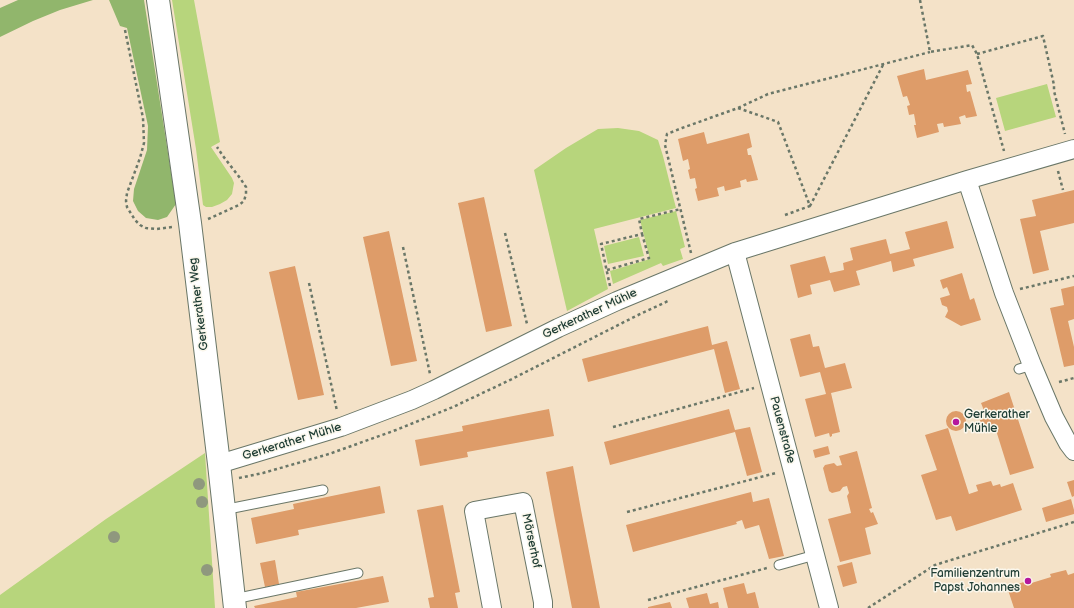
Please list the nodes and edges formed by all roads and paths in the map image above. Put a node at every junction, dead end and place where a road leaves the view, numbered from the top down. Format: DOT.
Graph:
graph roads {
  1 [pos="158,0"];
  2 [pos="920,0"];
  3 [pos="124,30"];
  4 [pos="930,52"];
  5 [pos="977,54"];
  6 [pos="883,64"];
  7 [pos="738,108"];
  8 [pos="217,147"];
  9 [pos="1072,150"];
  10 [pos="1009,168"];
  11 [pos="967,180"];
  12 [pos="810,206"];
  13 [pos="681,209"];
  14 [pos="785,215"];
  15 [pos="190,223"];
  16 [pos="505,233"];
  17 [pos="642,234"];
  18 [pos="403,247"];
  19 [pos="735,252"];
  20 [pos="695,268"];
  21 [pos="606,270"];
  22 [pos="1074,276"];
  23 [pos="309,283"];
  24 [pos="1004,293"];
  25 [pos="614,302"];
  26 [pos="532,342"];
  27 [pos="770,384"];
  28 [pos="434,390"];
  29 [pos="613,426"];
  30 [pos="341,427"];
  31 [pos="1074,450"];
  32 [pos="219,464"];
  33 [pos="792,469"];
  34 [pos="323,490"];
  35 [pos="224,510"];
  36 [pos="627,512"];
  37 [pos="1074,522"];
  38 [pos="815,556"];
  39 [pos="779,565"];
  40 [pos="358,573"];
  41 [pos="648,600"];
  42 [pos="234,603"];
  43 [pos="492,608"];
  44 [pos="543,608"];
  45 [pos="828,608"];
  46 [pos="868,608"];
  1 -- 15 [label="street, Gerkerather Weg"];
  2 -- 4 [label="path"];
  3 -- 15 [label="path"];
  4 -- 5 [label="path"];
  4 -- 6 [label="path"];
  5 -- 9 [label="path"];
  5 -- 10 [label="path"];
  6 -- 7 [label="path"];
  6 -- 12 [label="path"];
  7 -- 12 [label="path"];
  7 -- 13 [label="path"];
  8 -- 15 [label="path"];
  9 -- 10 [label="street, Gerkerather Mühle"];
  10 -- 11 [label="street, Gerkerather Mühle"];
  11 -- 19 [label="street, Gerkerather Mühle"];
  11 -- 24 [label="street"];
  12 -- 14 [label="path"];
  13 -- 17 [label="path"];
  13 -- 20 [label="path"];
  15 -- 32 [label="street, Gerkerather Weg"];
  16 -- 26 [label="path"];
  17 -- 21 [label="path"];
  17 -- 21 [label="path"];
  18 -- 28 [label="path"];
  19 -- 20 [label="street, Gerkerather Mühle"];
  19 -- 27 [label="street, Pauenstraße"];
  20 -- 25 [label="street, Gerkerather Mühle"];
  21 -- 25 [label="path"];
  22 -- 24 [label="path"];
  23 -- 30 [label="path"];
  24 -- 31 [label="street"];
  25 -- 26 [label="street, Gerkerather Mühle"];
  26 -- 28 [label="street, Gerkerather Mühle"];
  27 -- 29 [label="path"];
  27 -- 33 [label="street, Pauenstraße"];
  28 -- 30 [label="street, Gerkerather Mühle"];
  30 -- 32 [label="street, Gerkerather Mühle"];
  32 -- 35 [label="street, Gerkerather Weg"];
  33 -- 36 [label="path"];
  33 -- 38 [label="street, Pauenstraße"];
  34 -- 35 [label="lane"];
  35 -- 42 [label="street, Gerkerather Weg"];
  37 -- 46 [label="path"];
  38 -- 39 [label="lane"];
  38 -- 45 [label="street, Pauenstraße"];
  39 -- 41 [label="path"];
  40 -- 42 [label="lane"];
  43 -- 44 [label="street, Mörserhof"];
}
